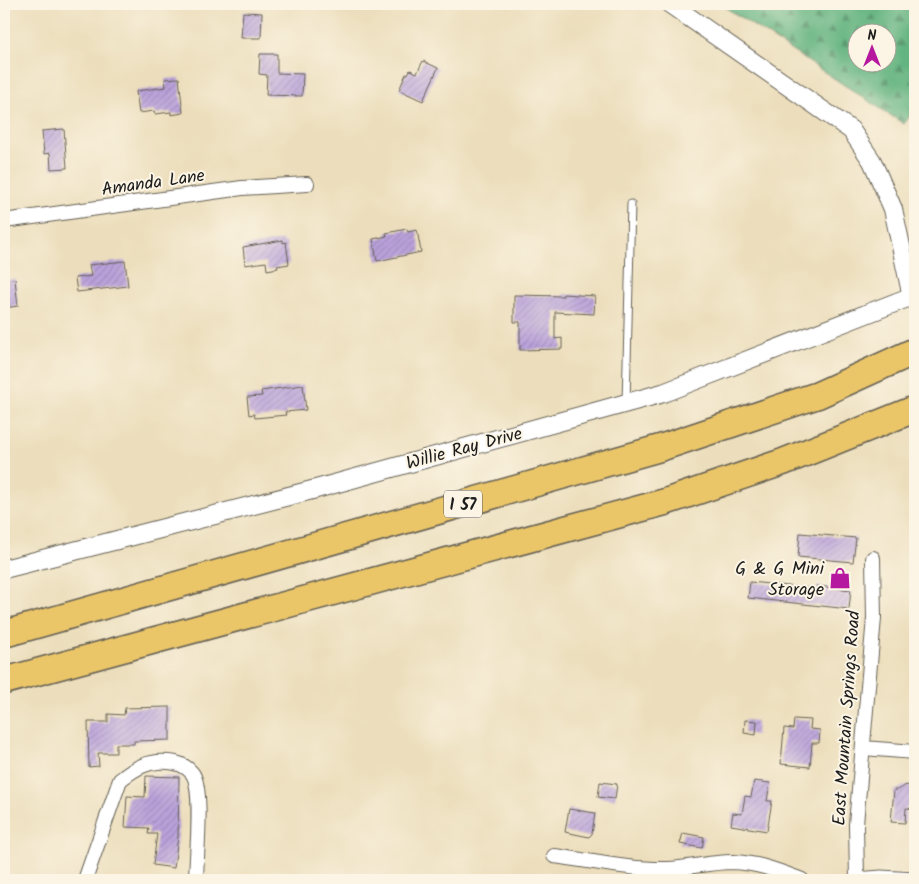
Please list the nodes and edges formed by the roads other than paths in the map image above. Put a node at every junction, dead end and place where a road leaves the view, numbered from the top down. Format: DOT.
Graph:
graph roads {
  1 [pos="670,4"];
  2 [pos="307,184"];
  3 [pos="631,204"];
  4 [pos="4,221"];
  5 [pos="914,296"];
  6 [pos="915,352"];
  7 [pos="626,403"];
  8 [pos="915,409"];
  9 [pos="872,558"];
  10 [pos="4,569"];
  11 [pos="4,634"];
  12 [pos="4,681"];
  13 [pos="863,748"];
  14 [pos="915,752"];
  15 [pos="554,856"];
  16 [pos="915,876"];
  17 [pos="854,879"];
  18 [pos="85,880"];
  19 [pos="196,880"];
  20 [pos="802,880"];
  1 -- 5 [label="street"];
  2 -- 4 [label="street, Amanda Lane"];
  3 -- 7 [label="lane"];
  5 -- 7 [label="street, Willie Ray Drive"];
  6 -- 11 [label="highway, I 57"];
  7 -- 10 [label="street, Willie Ray Drive"];
  8 -- 12 [label="highway"];
  9 -- 13 [label="street, East Mountain Springs Road"];
  13 -- 14 [label="street"];
  13 -- 17 [label="street, East Mountain Springs Road"];
  15 -- 20 [label="street"];
  16 -- 17 [label="lane"];
  18 -- 19 [label="street"];
}
